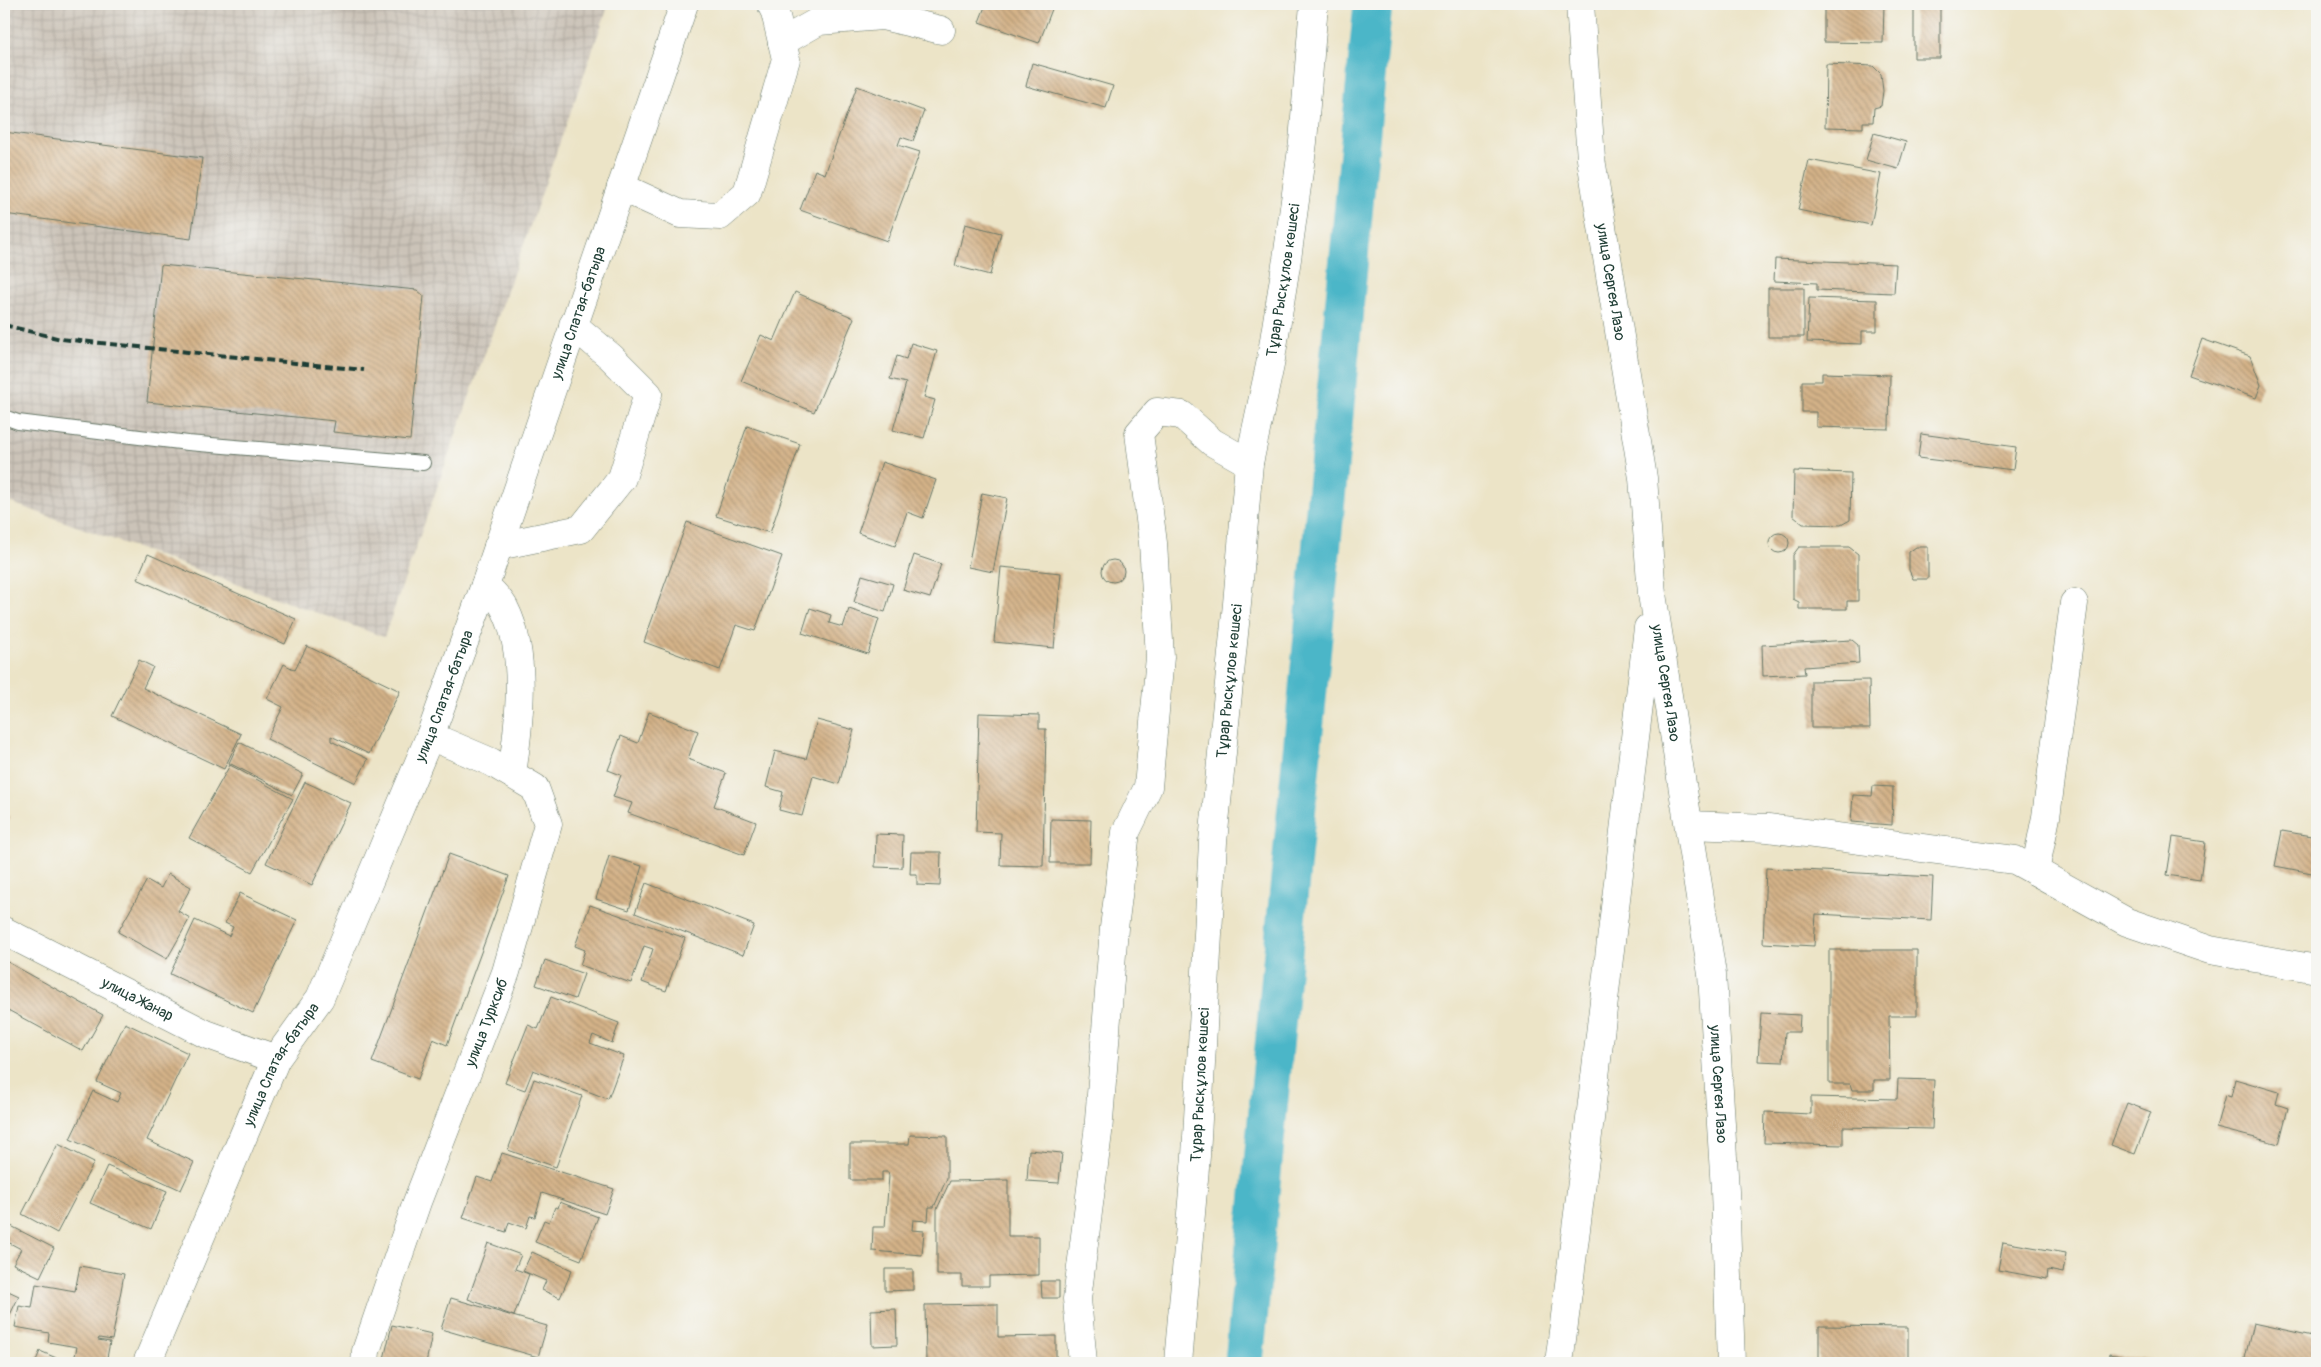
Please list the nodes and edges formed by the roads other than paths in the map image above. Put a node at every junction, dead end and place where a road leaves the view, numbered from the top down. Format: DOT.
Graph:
graph roads {
  1 [pos="684,4"];
  2 [pos="771,4"];
  3 [pos="1314,4"];
  4 [pos="1580,4"];
  5 [pos="941,30"];
  6 [pos="782,42"];
  7 [pos="620,187"];
  8 [pos="574,325"];
  9 [pos="4,417"];
  10 [pos="1248,462"];
  11 [pos="424,463"];
  12 [pos="498,546"];
  13 [pos="485,585"];
  14 [pos="1652,594"];
  15 [pos="2074,603"];
  16 [pos="430,736"];
  17 [pos="512,774"];
  18 [pos="1689,825"];
  19 [pos="2035,870"];
  20 [pos="4,931"];
  21 [pos="2317,969"];
  22 [pos="276,1059"];
  23 [pos="147,1363"];
  24 [pos="365,1363"];
  25 [pos="1083,1363"];
  26 [pos="1178,1363"];
  27 [pos="1559,1363"];
  28 [pos="1731,1363"];
  1 -- 7 [label="street, улица Спатая-батыра"];
  2 -- 6 [label="street"];
  3 -- 10 [label="street, Тұрар Рысқұлов көшесі"];
  4 -- 14 [label="street, улица Сергея Лазо"];
  5 -- 6 [label="street"];
  6 -- 7 [label="street"];
  7 -- 8 [label="street, улица Спатая-батыра"];
  8 -- 12 [label="street, улица Спатая-батыра"];
  8 -- 12 [label="street"];
  9 -- 11 [label="lane"];
  10 -- 25 [label="street"];
  10 -- 26 [label="street, Тұрар Рысқұлов көшесі"];
  12 -- 13 [label="street, улица Спатая-батыра"];
  13 -- 16 [label="street, улица Спатая-батыра"];
  13 -- 17 [label="street"];
  14 -- 18 [label="street, улица Сергея Лазо"];
  14 -- 27 [label="street"];
  15 -- 19 [label="street"];
  16 -- 17 [label="street, улица Турксиб"];
  16 -- 22 [label="street, улица Спатая-батыра"];
  17 -- 24 [label="street, улица Турксиб"];
  18 -- 19 [label="street"];
  18 -- 28 [label="street, улица Сергея Лазо"];
  19 -- 21 [label="street"];
  20 -- 22 [label="street, улица Жанар"];
  22 -- 23 [label="street, улица Спатая-батыра"];
}
